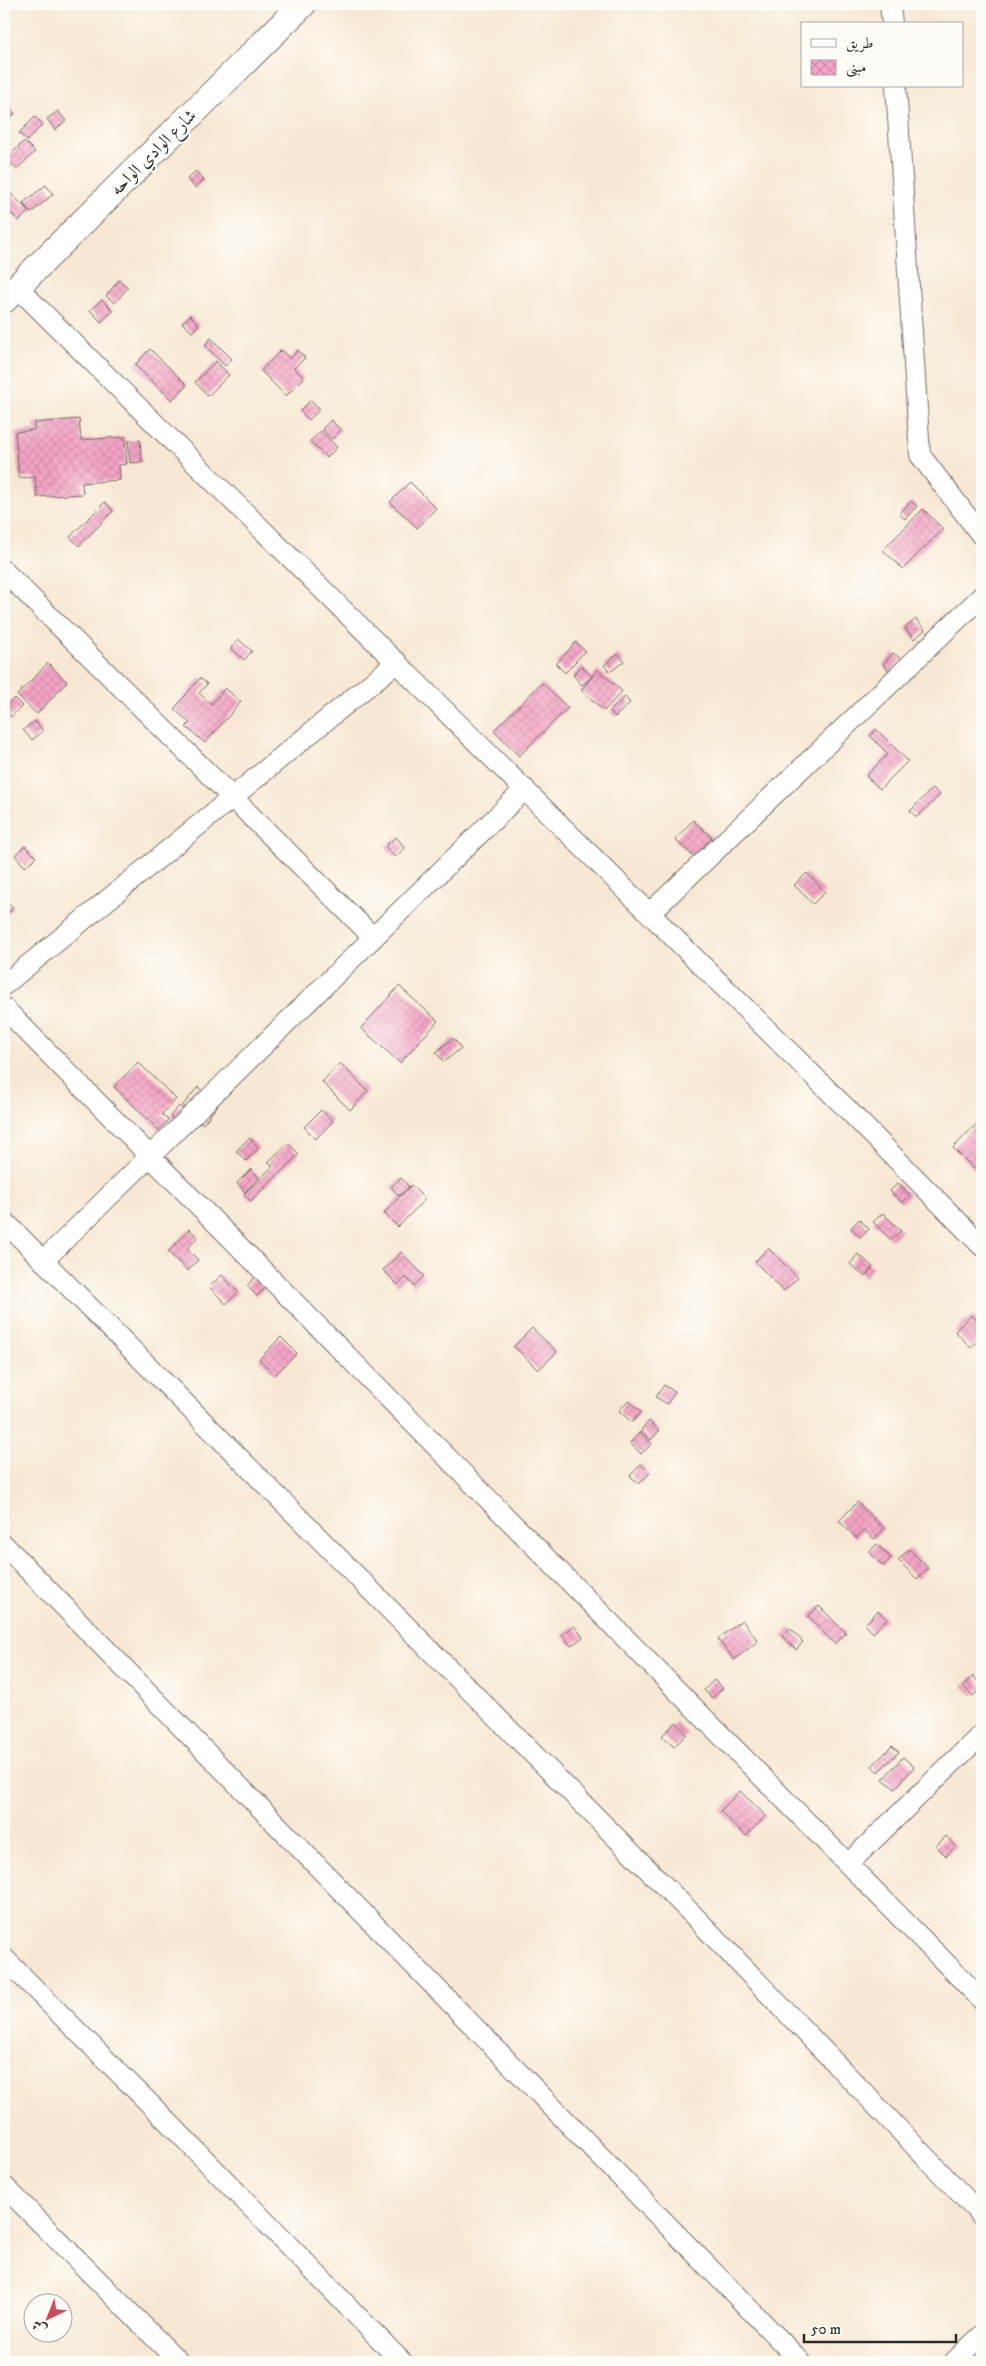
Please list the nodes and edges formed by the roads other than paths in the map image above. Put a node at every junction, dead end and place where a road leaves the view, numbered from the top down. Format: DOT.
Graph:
graph roads {
  1 [pos="303,4"];
  2 [pos="890,4"];
  3 [pos="892,22"];
  4 [pos="896,88"];
  5 [pos="10,293"];
  6 [pos="982,536"];
  7 [pos="4,571"];
  8 [pos="982,596"];
  9 [pos="397,662"];
  10 [pos="525,789"];
  11 [pos="233,797"];
  12 [pos="650,913"];
  13 [pos="373,937"];
  14 [pos="4,984"];
  15 [pos="4,1008"];
  16 [pos="150,1156"];
  17 [pos="4,1221"];
  18 [pos="982,1246"];
  19 [pos="43,1260"];
  20 [pos="4,1545"];
  21 [pos="982,1734"];
  22 [pos="848,1864"];
  23 [pos="4,1958"];
  24 [pos="982,2000"];
  25 [pos="4,2186"];
  26 [pos="982,2216"];
  27 [pos="982,2334"];
  28 [pos="178,2362"];
  29 [pos="402,2362"];
  30 [pos="800,2362"];
  31 [pos="954,2362"];
  1 -- 5 [label="main road, شارع الوادي الواحه"];
  2 -- 3 [label="street"];
  4 -- 6 [label="street"];
  5 -- 9 [label="street"];
  7 -- 11 [label="street"];
  8 -- 12 [label="street"];
  9 -- 10 [label="street"];
  9 -- 11 [label="street"];
  10 -- 12 [label="street"];
  10 -- 13 [label="street"];
  11 -- 13 [label="street"];
  11 -- 14 [label="street"];
  12 -- 18 [label="street"];
  13 -- 16 [label="street"];
  15 -- 16 [label="street"];
  16 -- 19 [label="street"];
  16 -- 22 [label="street"];
  17 -- 19 [label="street"];
  19 -- 26 [label="street"];
  20 -- 30 [label="street"];
  21 -- 22 [label="street"];
  22 -- 24 [label="street"];
  23 -- 29 [label="street"];
  25 -- 28 [label="street"];
  27 -- 31 [label="street"];
}
